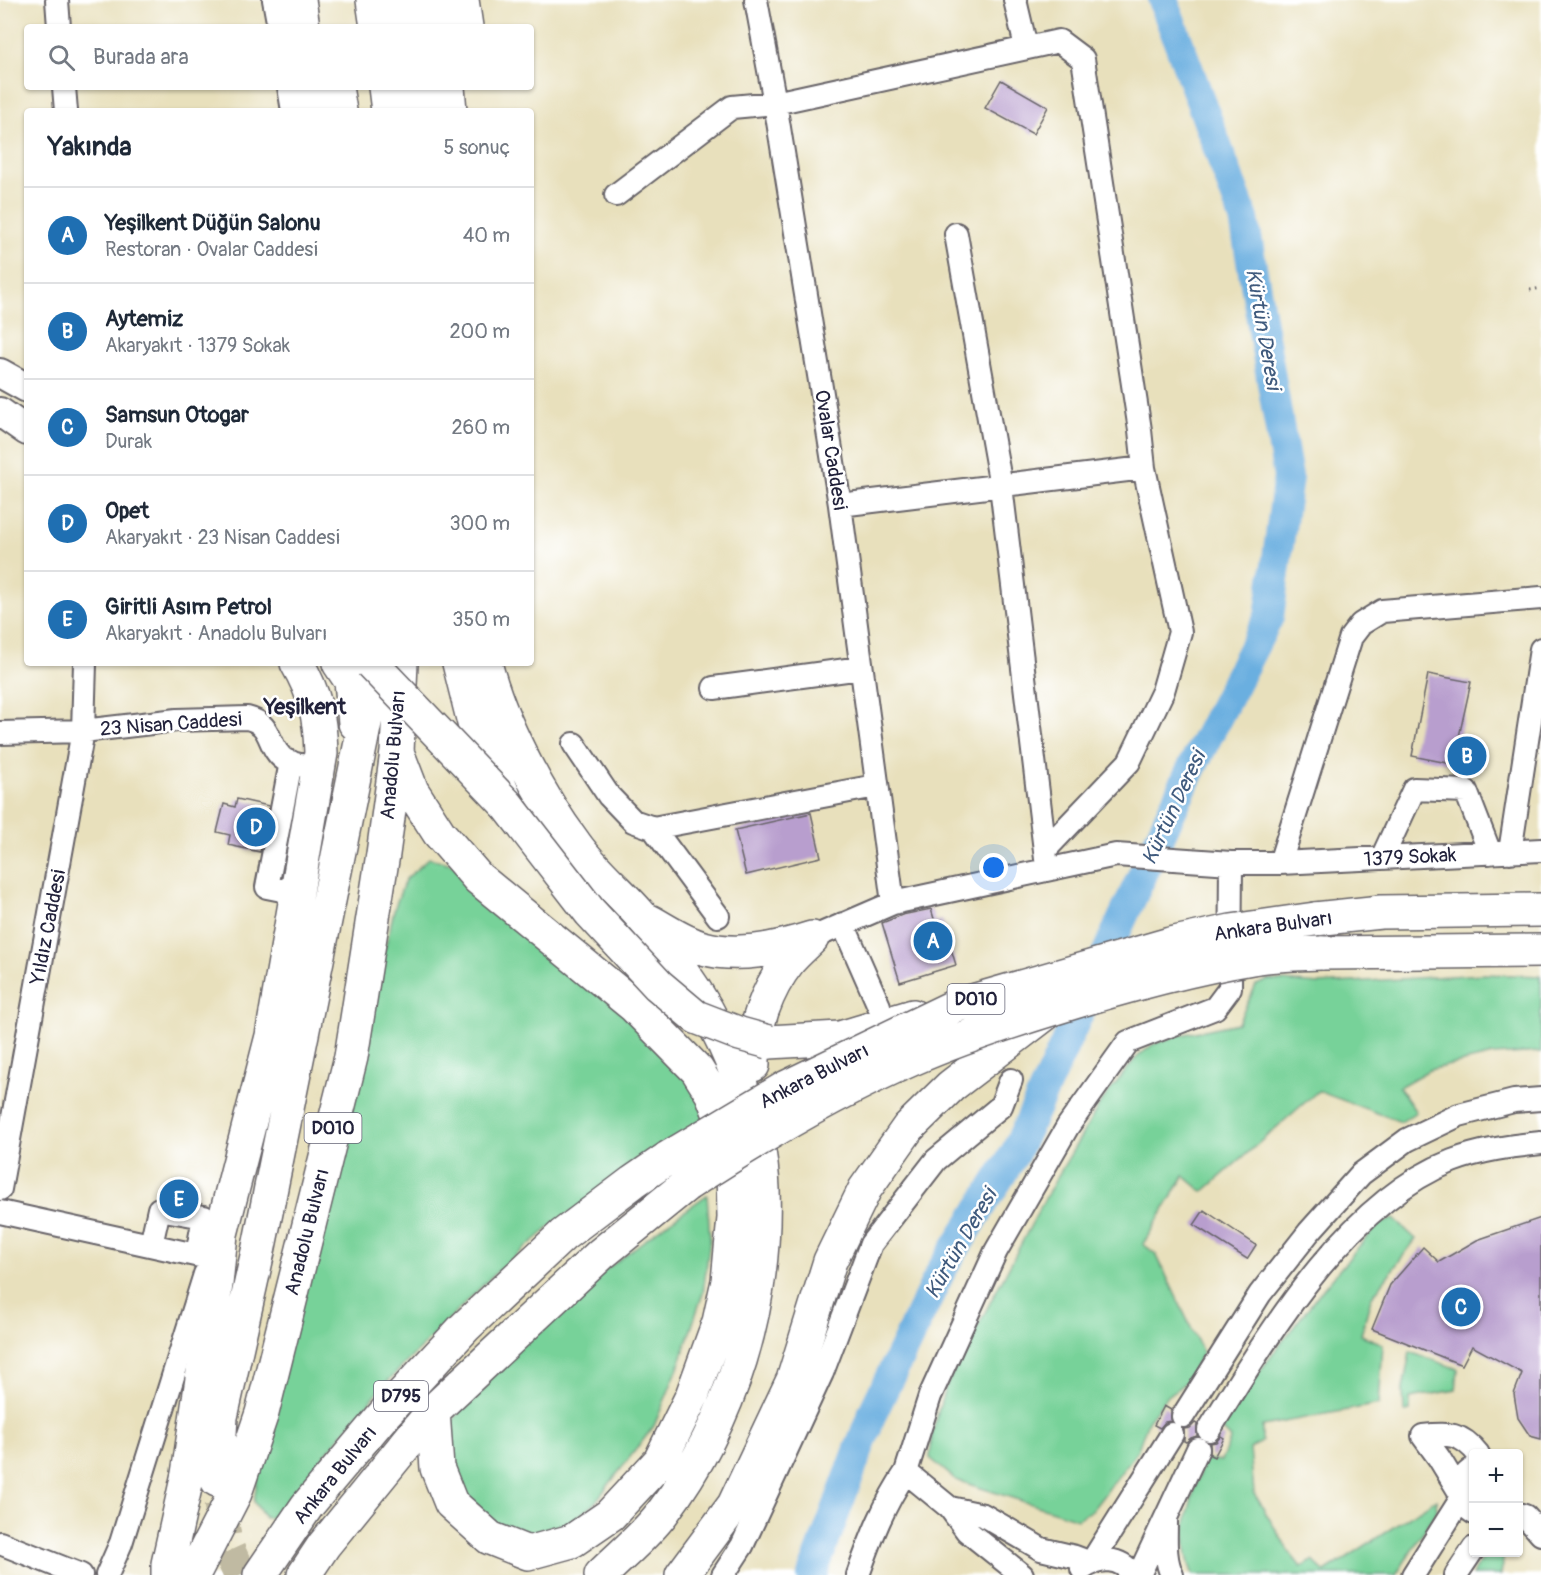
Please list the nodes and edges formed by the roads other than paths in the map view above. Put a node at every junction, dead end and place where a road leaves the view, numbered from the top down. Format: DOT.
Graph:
graph roads {
  1 [pos="57,0"];
  2 [pos="274,0"];
  3 [pos="299,0"];
  4 [pos="321,0"];
  5 [pos="373,0"];
  6 [pos="406,0"];
  7 [pos="435,0"];
  8 [pos="462,0"];
  9 [pos="756,0"];
  10 [pos="1015,0"];
  11 [pos="59,24"];
  12 [pos="278,24"];
  13 [pos="303,24"];
  14 [pos="325,24"];
  15 [pos="377,24"];
  16 [pos="409,24"];
  17 [pos="439,24"];
  18 [pos="466,24"];
  19 [pos="1026,47"];
  20 [pos="64,90"];
  21 [pos="290,90"];
  22 [pos="312,90"];
  23 [pos="336,90"];
  24 [pos="385,90"];
  25 [pos="416,90"];
  26 [pos="448,90"];
  27 [pos="471,90"];
  28 [pos="775,103"];
  29 [pos="66,108"];
  30 [pos="293,108"];
  31 [pos="314,108"];
  32 [pos="340,108"];
  33 [pos="388,108"];
  34 [pos="419,108"];
  35 [pos="450,108"];
  36 [pos="472,108"];
  37 [pos="616,195"];
  38 [pos="956,234"];
  39 [pos="0,373"];
  40 [pos="24,386"];
  41 [pos="0,412"];
  42 [pos="24,429"];
  43 [pos="1144,468"];
  44 [pos="1000,486"];
  45 [pos="840,505"];
  46 [pos="1541,598"];
  47 [pos="1541,649"];
  48 [pos="85,666"];
  49 [pos="299,666"];
  50 [pos="341,666"];
  51 [pos="374,666"];
  52 [pos="375,666"];
  53 [pos="401,666"];
  54 [pos="460,666"];
  55 [pos="486,666"];
  56 [pos="861,668"];
  57 [pos="714,688"];
  58 [pos="84,731"];
  59 [pos="0,734"];
  60 [pos="574,744"];
  61 [pos="397,752"];
  62 [pos="305,765"];
  63 [pos="876,786"];
  64 [pos="508,806"];
  65 [pos="652,828"];
  66 [pos="1541,850"];
  67 [pos="1500,853"];
  68 [pos="1382,858"];
  69 [pos="1046,860"];
  70 [pos="335,862"];
  71 [pos="1228,863"];
  72 [pos="1280,863"];
  73 [pos="1541,901"];
  74 [pos="893,903"];
  75 [pos="1541,910"];
  76 [pos="1492,911"];
  77 [pos="718,916"];
  78 [pos="644,918"];
  79 [pos="843,924"];
  80 [pos="812,938"];
  81 [pos="1541,951"];
  82 [pos="879,1006"];
  83 [pos="955,1006"];
  84 [pos="1052,1009"];
  85 [pos="1011,1080"];
  86 [pos="1541,1099"];
  87 [pos="8,1106"];
  88 [pos="755,1136"];
  89 [pos="1541,1143"];
  90 [pos="0,1189"];
  91 [pos="0,1212"];
  92 [pos="563,1235"];
  93 [pos="151,1245"];
  94 [pos="208,1258"];
  95 [pos="433,1410"];
  96 [pos="1473,1449"];
  97 [pos="1469,1471"];
  98 [pos="906,1472"];
  99 [pos="217,1480"];
  100 [pos="1464,1501"];
  101 [pos="950,1508"];
  102 [pos="1166,1514"];
  103 [pos="1523,1515"];
  104 [pos="1541,1534"];
  105 [pos="0,1543"];
  106 [pos="1469,1554"];
  107 [pos="1084,1569"];
  108 [pos="81,1575"];
  109 [pos="107,1575"];
  110 [pos="168,1575"];
  111 [pos="193,1575"];
  112 [pos="260,1575"];
  113 [pos="304,1575"];
  114 [pos="601,1575"];
  115 [pos="682,1575"];
  116 [pos="723,1575"];
  117 [pos="858,1575"];
  118 [pos="1022,1575"];
  119 [pos="1133,1575"];
  120 [pos="1139,1575"];
  121 [pos="1172,1575"];
  122 [pos="1413,1575"];
  123 [pos="1456,1575"];
  1 -- 11 [label="street"];
  2 -- 12 [label="street"];
  3 -- 13 [label="highway"];
  4 -- 14 [label="highway"];
  5 -- 15 [label="highway"];
  6 -- 16 [label="highway"];
  7 -- 17 [label="highway"];
  8 -- 18 [label="highway"];
  9 -- 28 [label="street, Ovalar Caddesi"];
  10 -- 19 [label="street"];
  19 -- 28 [label="street"];
  19 -- 43 [label="street"];
  20 -- 29 [label="street"];
  21 -- 30 [label="street"];
  22 -- 31 [label="highway"];
  23 -- 32 [label="highway"];
  24 -- 33 [label="highway"];
  25 -- 34 [label="highway"];
  26 -- 35 [label="highway"];
  27 -- 36 [label="highway"];
  28 -- 37 [label="street"];
  28 -- 45 [label="street, Ovalar Caddesi"];
  38 -- 44 [label="street"];
  39 -- 40 [label="main road"];
  41 -- 42 [label="main road"];
  43 -- 44 [label="street"];
  43 -- 69 [label="street"];
  44 -- 45 [label="street"];
  44 -- 69 [label="street"];
  45 -- 56 [label="street, Ovalar Caddesi"];
  46 -- 72 [label="street"];
  47 -- 67 [label="street"];
  48 -- 58 [label="street, Yıldız Caddesi"];
  49 -- 62 [label="highway"];
  50 -- 70 [label="highway"];
  51 -- 64 [label="highway, bridge"];
  52 -- 70 [label="highway"];
  53 -- 61 [label="highway, Anadolu Bulvarı / D010"];
  54 -- 64 [label="highway"];
  55 -- 78 [label="highway"];
  56 -- 57 [label="street"];
  56 -- 63 [label="street, Ovalar Caddesi"];
  58 -- 59 [label="street, 23 Nisan Caddesi"];
  58 -- 62 [label="street, 23 Nisan Caddesi"];
  58 -- 87 [label="street, Yıldız Caddesi"];
  60 -- 65 [label="street"];
  61 -- 95 [label="highway"];
  61 -- 111 [label="highway, Anadolu Bulvarı / D010"];
  62 -- 94 [label="highway"];
  63 -- 65 [label="street"];
  63 -- 74 [label="street, Ovalar Caddesi"];
  64 -- 83 [label="highway, bridge"];
  65 -- 77 [label="street"];
  66 -- 67 [label="street, 1379 Sokak"];
  67 -- 68 [label="street, 1379 Sokak"];
  67 -- 68 [label="street"];
  68 -- 72 [label="street, 1379 Sokak"];
  69 -- 71 [label="street, 1379 Sokak"];
  69 -- 74 [label="street, 1379 Sokak"];
  70 -- 99 [label="highway"];
  71 -- 72 [label="street, 1379 Sokak"];
  71 -- 98 [label="street"];
  73 -- 76 [label="highway"];
  74 -- 79 [label="street, 1379 Sokak"];
  75 -- 76 [label="highway, Ankara Bulvarı / D010"];
  76 -- 83 [label="highway, Ankara Bulvarı / D010, bridge"];
  78 -- 80 [label="highway"];
  78 -- 88 [label="highway"];
  79 -- 80 [label="street, 1379 Sokak"];
  79 -- 82 [label="street"];
  80 -- 88 [label="highway"];
  81 -- 84 [label="highway, Ankara Bulvarı / D010, bridge"];
  83 -- 92 [label="highway, Ankara Bulvarı / D010, bridge"];
  84 -- 95 [label="highway, Ankara Bulvarı / D010, bridge"];
  84 -- 115 [label="highway"];
  85 -- 116 [label="street"];
  86 -- 107 [label="street"];
  87 -- 90 [label="street, Yıldız Caddesi"];
  88 -- 114 [label="highway"];
  89 -- 102 [label="street"];
  91 -- 93 [label="street"];
  92 -- 112 [label="highway, Ankara Bulvarı / D795"];
  93 -- 94 [label="street"];
  93 -- 94 [label="street"];
  94 -- 109 [label="street"];
  94 -- 110 [label="highway"];
  95 -- 113 [label="highway, Ankara Bulvarı / D795"];
  96 -- 100 [label="street"];
  97 -- 100 [label="street"];
  98 -- 101 [label="street"];
  98 -- 117 [label="street"];
  100 -- 122 [label="street"];
  101 -- 107 [label="street"];
  101 -- 118 [label="street"];
  102 -- 120 [label="street"];
  102 -- 121 [label="street"];
  103 -- 104 [label="street"];
  105 -- 108 [label="street"];
  106 -- 123 [label="street"];
  107 -- 119 [label="street"];
}
